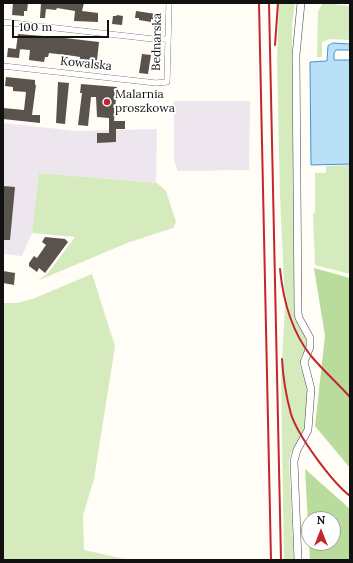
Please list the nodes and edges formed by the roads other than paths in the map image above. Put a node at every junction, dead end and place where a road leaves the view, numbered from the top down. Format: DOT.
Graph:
graph roads {
  1 [pos="169,3"];
  2 [pos="301,3"];
  3 [pos="3,22"];
  4 [pos="167,39"];
  5 [pos="3,66"];
  6 [pos="167,82"];
  7 [pos="298,560"];
  1 -- 4 [label="street, Bednarska"];
  2 -- 7 [label="street"];
  3 -- 4 [label="street"];
  4 -- 6 [label="street, Bednarska"];
  5 -- 6 [label="street, Kowalska"];
}
